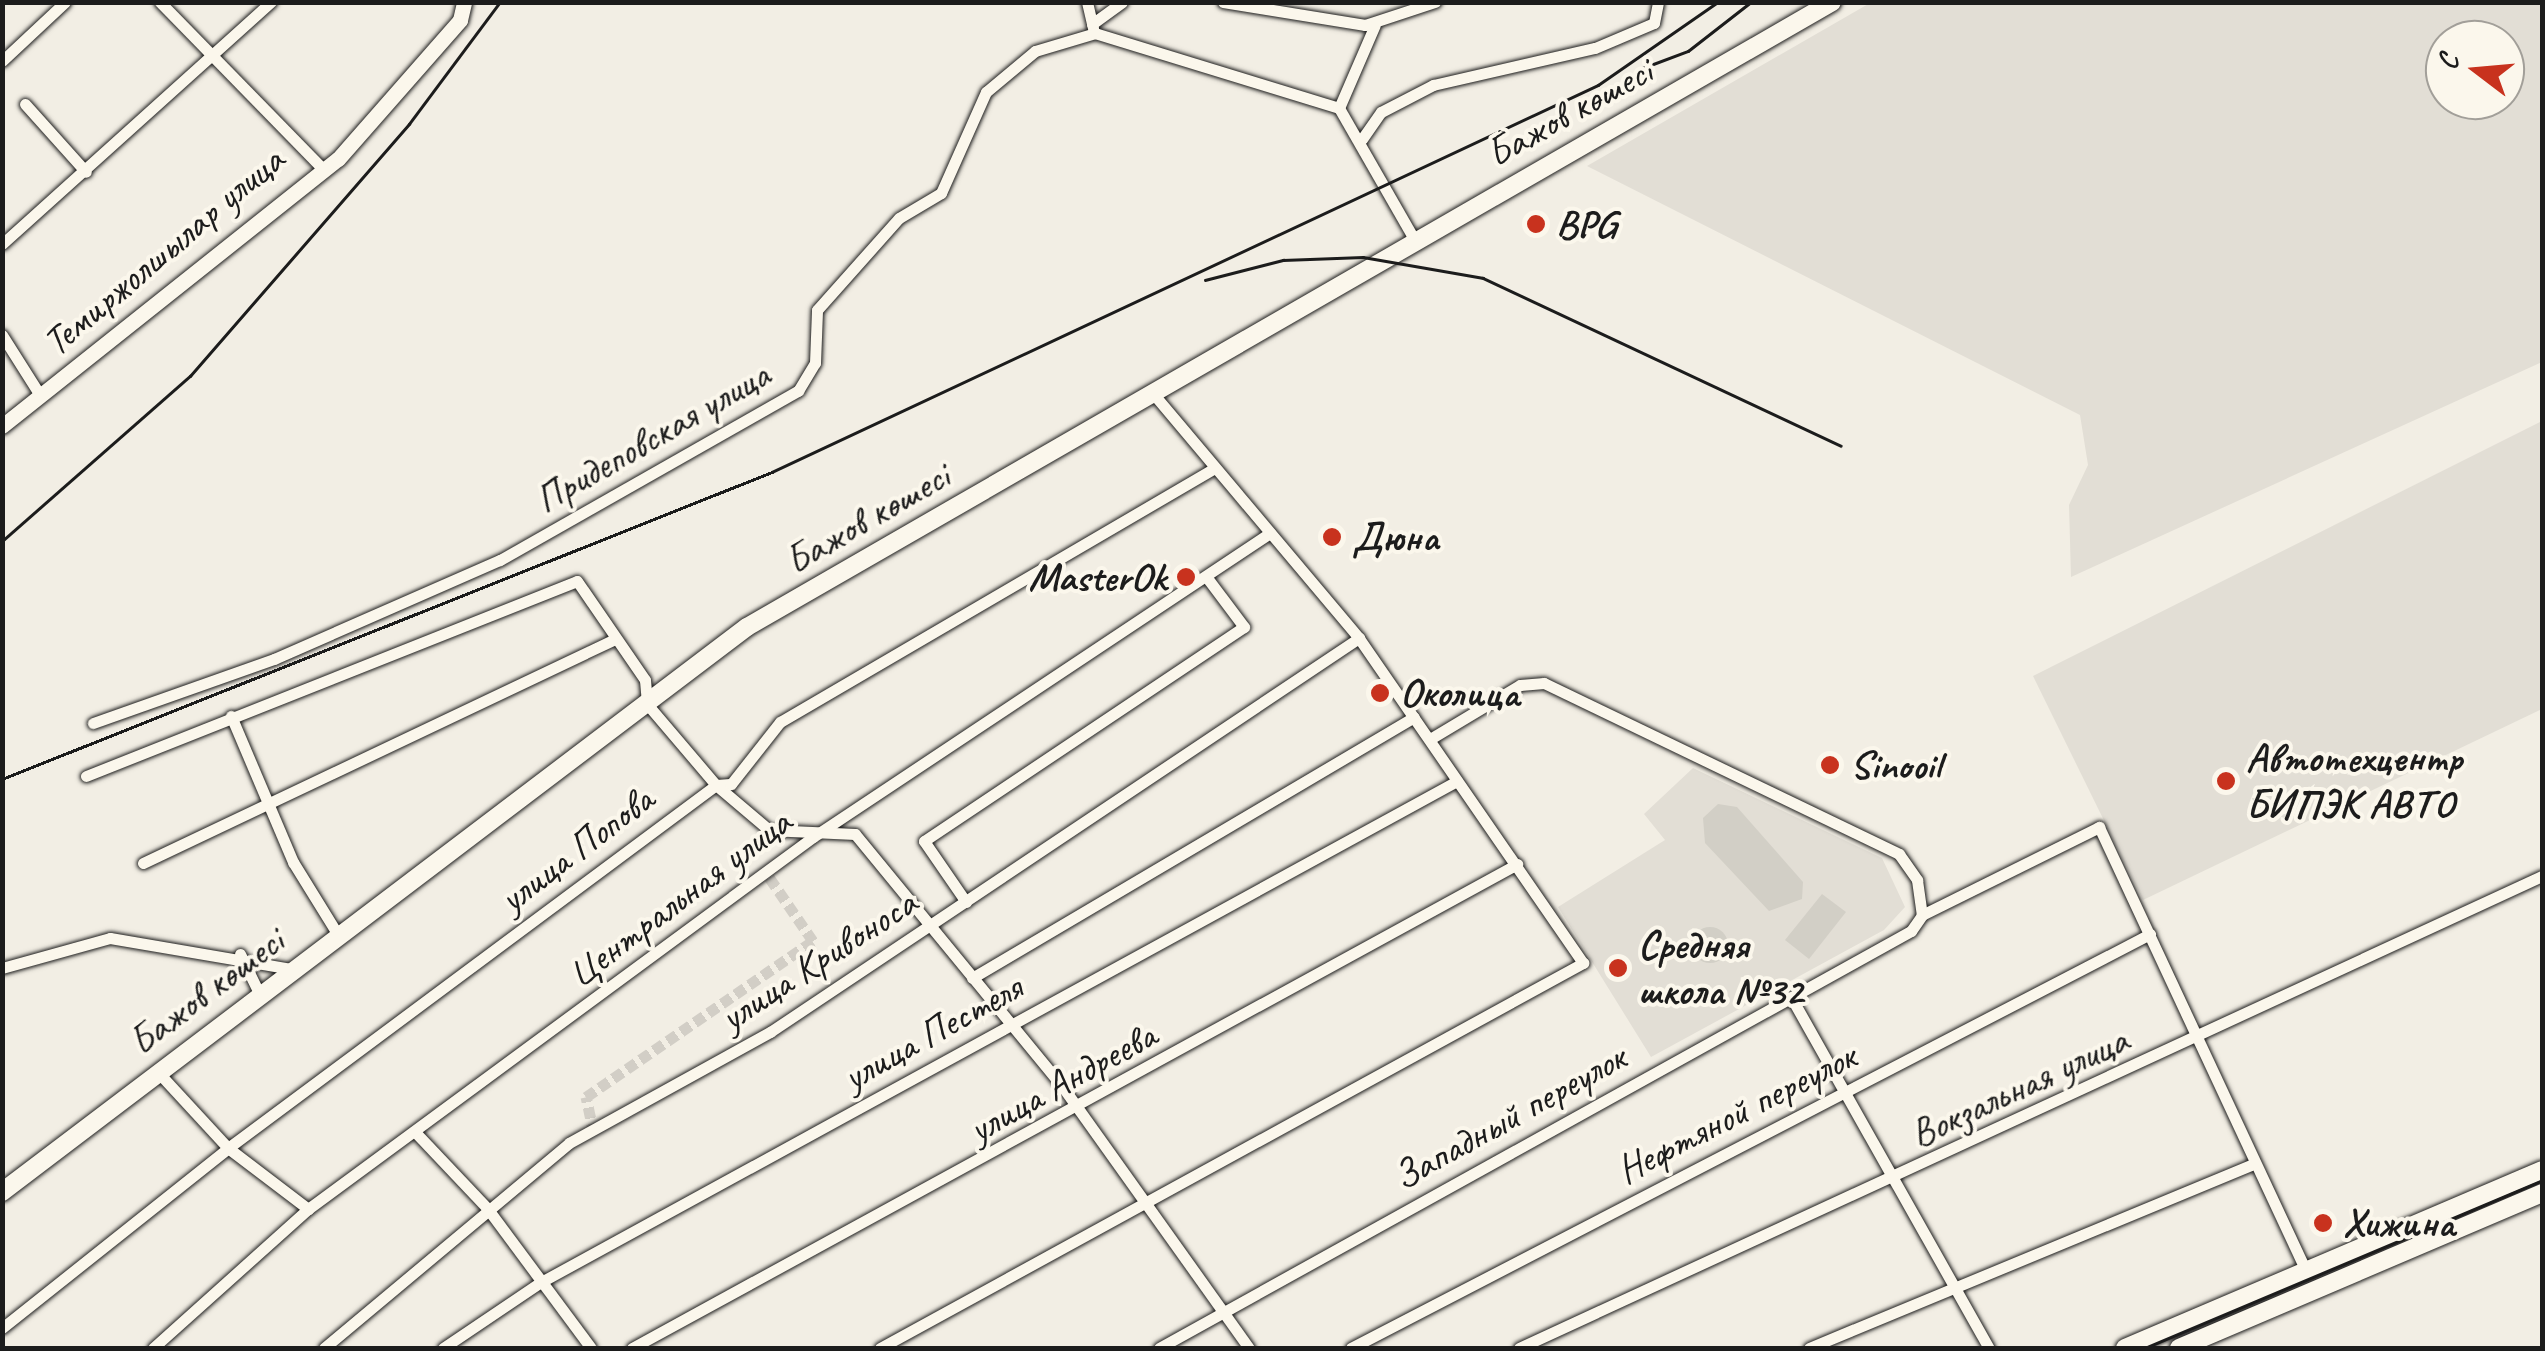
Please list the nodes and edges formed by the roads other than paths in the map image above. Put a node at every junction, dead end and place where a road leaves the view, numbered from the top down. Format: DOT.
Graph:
graph roads {
  1 [pos="66,2"];
  2 [pos="160,2"];
  3 [pos="271,2"];
  4 [pos="464,2"];
  5 [pos="1087,2"];
  6 [pos="1122,2"];
  7 [pos="1224,2"];
  8 [pos="1434,2"];
  9 [pos="1658,2"];
  10 [pos="1832,2"];
  11 [pos="1375,25"];
  12 [pos="1093,28"];
  13 [pos="210,57"];
  14 [pos="2,60"];
  15 [pos="25,104"];
  16 [pos="1338,108"];
  17 [pos="1362,139"];
  18 [pos="318,165"];
  19 [pos="86,172"];
  20 [pos="1414,240"];
  21 [pos="2,244"];
  22 [pos="2,335"];
  23 [pos="1153,392"];
  24 [pos="40,395"];
  25 [pos="2,426"];
  26 [pos="1214,469"];
  27 [pos="1270,533"];
  28 [pos="1208,579"];
  29 [pos="1359,638"];
  30 [pos="615,639"];
  31 [pos="647,704"];
  32 [pos="231,716"];
  33 [pos="1414,717"];
  34 [pos="93,723"];
  35 [pos="1430,740"];
  36 [pos="86,776"];
  37 [pos="1457,781"];
  38 [pos="716,785"];
  39 [pos="268,802"];
  40 [pos="814,837"];
  41 [pos="142,863"];
  42 [pos="1517,864"];
  43 [pos="2542,876"];
  44 [pos="966,902"];
  45 [pos="1922,915"];
  46 [pos="930,928"];
  47 [pos="2150,934"];
  48 [pos="338,935"];
  49 [pos="240,954"];
  50 [pos="264,962"];
  51 [pos="2,968"];
  52 [pos="292,970"];
  53 [pos="252,973"];
  54 [pos="972,978"];
  55 [pos="259,994"];
  56 [pos="1792,997"];
  57 [pos="1011,1026"];
  58 [pos="2195,1040"];
  59 [pos="156,1071"];
  60 [pos="1849,1091"];
  61 [pos="1079,1112"];
  62 [pos="416,1133"];
  63 [pos="228,1148"];
  64 [pos="2251,1164"];
  65 [pos="2542,1170"];
  66 [pos="1898,1179"];
  67 [pos="2,1192"];
  68 [pos="2542,1193"];
  69 [pos="1148,1203"];
  70 [pos="486,1208"];
  71 [pos="308,1209"];
  72 [pos="2308,1276"];
  73 [pos="542,1282"];
  74 [pos="1960,1288"];
  75 [pos="1225,1312"];
  76 [pos="2,1328"];
  77 [pos="153,1348"];
  78 [pos="324,1348"];
  79 [pos="444,1348"];
  80 [pos="591,1348"];
  81 [pos="632,1348"];
  82 [pos="880,1348"];
  83 [pos="1158,1348"];
  84 [pos="1249,1348"];
  85 [pos="1352,1348"];
  86 [pos="1519,1348"];
  87 [pos="1809,1348"];
  88 [pos="1989,1348"];
  89 [pos="2125,1348"];
  90 [pos="2180,1348"];
  1 -- 14 [label="street"];
  2 -- 13 [label="street"];
  3 -- 13 [label="street"];
  4 -- 18 [label="street, Темиржолшылар улица"];
  5 -- 12 [label="street"];
  6 -- 12 [label="street"];
  7 -- 11 [label="street"];
  8 -- 11 [label="street"];
  9 -- 17 [label="street"];
  10 -- 20 [label="main road, Бажов көшесі"];
  11 -- 16 [label="street"];
  12 -- 16 [label="street"];
  12 -- 34 [label="street, Придеповская улица"];
  13 -- 18 [label="street"];
  13 -- 19 [label="street"];
  15 -- 19 [label="street"];
  16 -- 17 [label="street"];
  17 -- 20 [label="street"];
  18 -- 24 [label="street, Темиржолшылар улица"];
  19 -- 21 [label="street"];
  20 -- 23 [label="main road, Бажов көшесі"];
  22 -- 24 [label="street"];
  23 -- 26 [label="street"];
  23 -- 31 [label="main road, Бажов көшесі"];
  24 -- 25 [label="street, Темиржолшылар улица"];
  26 -- 27 [label="street"];
  26 -- 38 [label="street, улица Попова"];
  27 -- 28 [label="street, Центральная улица"];
  27 -- 29 [label="street"];
  28 -- 40 [label="street, Центральная улица"];
  28 -- 44 [label="street"];
  29 -- 33 [label="street"];
  29 -- 44 [label="street, улица Кривоноса"];
  30 -- 31 [label="street"];
  30 -- 32 [label="street"];
  30 -- 39 [label="street"];
  31 -- 38 [label="street"];
  31 -- 48 [label="main road, Бажов көшесі"];
  32 -- 36 [label="street"];
  32 -- 39 [label="street"];
  33 -- 35 [label="street"];
  33 -- 54 [label="street"];
  35 -- 37 [label="street"];
  35 -- 45 [label="street"];
  37 -- 42 [label="street"];
  37 -- 57 [label="street, улица Пестеля"];
  38 -- 40 [label="street"];
  38 -- 63 [label="street, улица Попова"];
  39 -- 41 [label="street"];
  39 -- 48 [label="street"];
  40 -- 46 [label="street"];
  40 -- 62 [label="street, Центральная улица"];
  42 -- 61 [label="street, улица Андреева"];
  42 -- 69 [label="street"];
  43 -- 58 [label="street, Вокзальная улица"];
  44 -- 46 [label="street, улица Кривоноса"];
  45 -- 47 [label="street, Западный переулок"];
  45 -- 56 [label="street, Западный переулок"];
  46 -- 54 [label="street"];
  46 -- 70 [label="street, улица Кривоноса"];
  47 -- 58 [label="street"];
  47 -- 60 [label="street, Нефтяной переулок"];
  48 -- 52 [label="main road, Бажов көшесі"];
  49 -- 50 [label="street"];
  49 -- 51 [label="street"];
  49 -- 53 [label="street"];
  50 -- 52 [label="street"];
  50 -- 53 [label="street"];
  52 -- 55 [label="main road, Бажов көшесі"];
  53 -- 55 [label="street"];
  54 -- 57 [label="street"];
  55 -- 59 [label="main road, Бажов көшесі"];
  56 -- 60 [label="street"];
  56 -- 75 [label="street, Западный переулок"];
  57 -- 61 [label="street"];
  57 -- 73 [label="street, улица Пестеля"];
  58 -- 64 [label="street"];
  58 -- 66 [label="street, Вокзальная улица"];
  59 -- 63 [label="street"];
  59 -- 67 [label="main road, Бажов көшесі"];
  60 -- 66 [label="street"];
  60 -- 85 [label="street, Нефтяной переулок"];
  61 -- 69 [label="street"];
  61 -- 81 [label="street, улица Андреева"];
  62 -- 70 [label="street"];
  62 -- 71 [label="street, Центральная улица"];
  63 -- 71 [label="street"];
  63 -- 76 [label="street, улица Попова"];
  64 -- 72 [label="street"];
  64 -- 74 [label="street"];
  65 -- 72 [label="main road"];
  66 -- 74 [label="street"];
  66 -- 86 [label="street, Вокзальная улица"];
  68 -- 90 [label="main road"];
  69 -- 75 [label="street"];
  69 -- 82 [label="street"];
  70 -- 73 [label="street"];
  70 -- 78 [label="street, улица Кривоноса"];
  71 -- 77 [label="street, Центральная улица"];
  72 -- 89 [label="main road"];
  73 -- 79 [label="street, улица Пестеля"];
  73 -- 80 [label="street"];
  74 -- 87 [label="street"];
  74 -- 88 [label="street"];
  75 -- 83 [label="street, Западный переулок"];
  75 -- 84 [label="street"];
}
